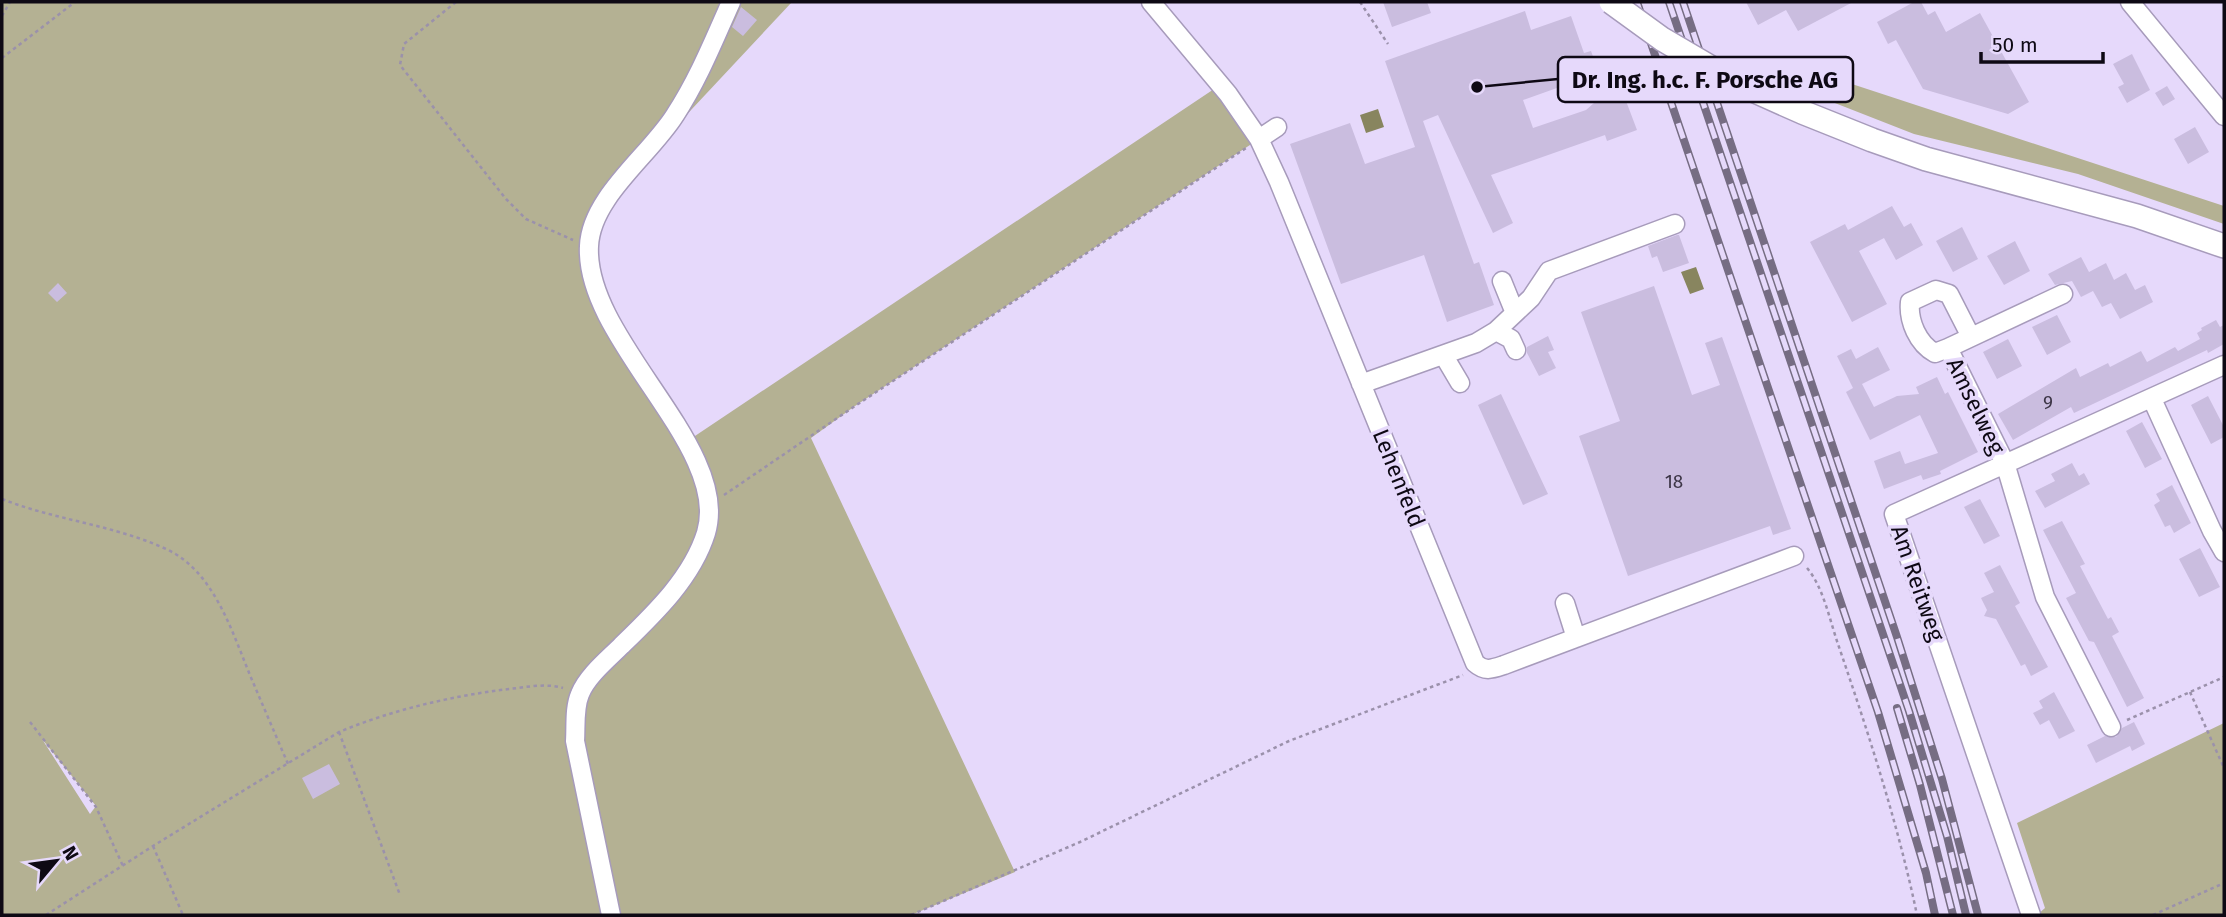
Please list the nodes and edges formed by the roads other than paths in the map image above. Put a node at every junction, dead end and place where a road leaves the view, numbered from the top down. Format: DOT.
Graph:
graph roads {
  1 [pos="732,2"];
  2 [pos="1151,2"];
  3 [pos="1611,2"];
  4 [pos="2130,2"];
  5 [pos="2224,116"];
  6 [pos="1277,127"];
  7 [pos="1259,139"];
  8 [pos="1675,224"];
  9 [pos="2224,246"];
  10 [pos="1502,281"];
  11 [pos="2063,295"];
  12 [pos="1515,313"];
  13 [pos="1496,331"];
  14 [pos="1971,337"];
  15 [pos="1948,348"];
  16 [pos="1516,350"];
  17 [pos="1444,356"];
  18 [pos="2224,365"];
  19 [pos="1460,383"];
  20 [pos="1361,384"];
  21 [pos="2152,399"];
  22 [pos="2005,463"];
  23 [pos="2224,552"];
  24 [pos="1794,556"];
  25 [pos="1564,603"];
  26 [pos="1576,638"];
  27 [pos="2111,727"];
  28 [pos="611,915"];
  29 [pos="2031,915"];
  1 -- 28 [label="street"];
  2 -- 7 [label="street, Lehenfeld"];
  3 -- 9 [label="main road, bridge"];
  4 -- 5 [label="street"];
  6 -- 7 [label="street"];
  7 -- 20 [label="street, Lehenfeld"];
  8 -- 12 [label="street"];
  10 -- 12 [label="street"];
  11 -- 14 [label="street, Amselweg"];
  12 -- 13 [label="street"];
  13 -- 16 [label="street"];
  13 -- 17 [label="street"];
  14 -- 15 [label="street, Amselweg"];
  14 -- 15 [label="street, Amselweg"];
  15 -- 22 [label="street, Amselweg"];
  17 -- 19 [label="street"];
  17 -- 20 [label="street"];
  18 -- 21 [label="street, Am Reitweg"];
  20 -- 26 [label="street, Lehenfeld"];
  21 -- 22 [label="street, Am Reitweg"];
  21 -- 23 [label="street"];
  22 -- 27 [label="street, Amselweg"];
  22 -- 29 [label="street, Am Reitweg"];
  24 -- 26 [label="street"];
  25 -- 26 [label="street"];
}
